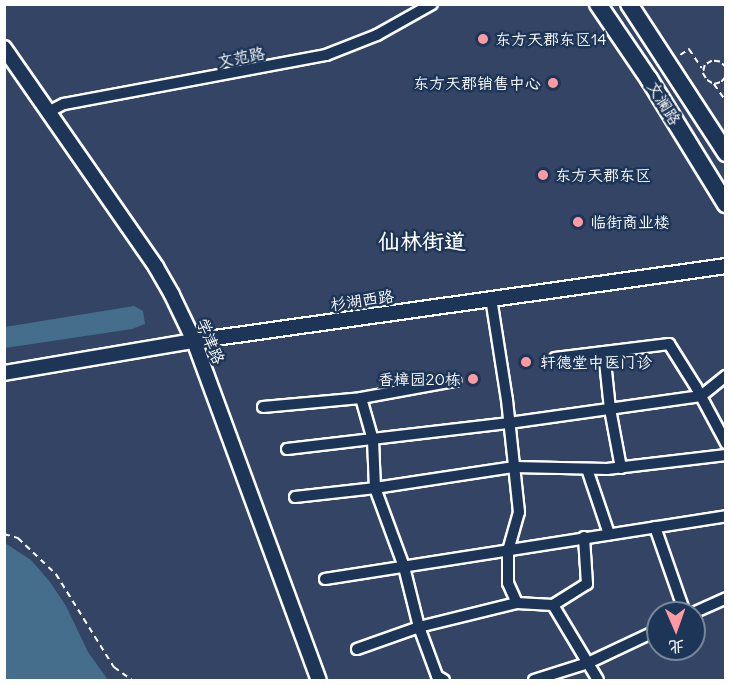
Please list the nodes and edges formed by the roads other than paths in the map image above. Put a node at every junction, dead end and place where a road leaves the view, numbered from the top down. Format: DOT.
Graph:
graph roads {
  1 [pos="432,4"];
  2 [pos="598,4"];
  3 [pos="629,4"];
  4 [pos="4,48"];
  5 [pos="48,112"];
  6 [pos="726,153"];
  7 [pos="726,204"];
  8 [pos="726,266"];
  9 [pos="491,298"];
  10 [pos="195,341"];
  11 [pos="604,352"];
  12 [pos="555,358"];
  13 [pos="4,373"];
  14 [pos="726,376"];
  15 [pos="455,381"];
  16 [pos="701,396"];
  17 [pos="361,398"];
  18 [pos="263,406"];
  19 [pos="609,409"];
  20 [pos="509,423"];
  21 [pos="373,440"];
  22 [pos="726,443"];
  23 [pos="286,449"];
  24 [pos="726,455"];
  25 [pos="514,467"];
  26 [pos="621,468"];
  27 [pos="587,469"];
  28 [pos="375,488"];
  29 [pos="294,496"];
  30 [pos="726,516"];
  31 [pos="655,527"];
  32 [pos="609,534"];
  33 [pos="584,537"];
  34 [pos="508,551"];
  35 [pos="404,567"];
  36 [pos="325,579"];
  37 [pos="726,598"];
  38 [pos="681,601"];
  39 [pos="517,603"];
  40 [pos="553,605"];
  41 [pos="706,607"];
  42 [pos="419,627"];
  43 [pos="646,636"];
  44 [pos="357,649"];
  45 [pos="588,663"];
  46 [pos="319,681"];
  47 [pos="444,681"];
  48 [pos="534,681"];
  49 [pos="598,681"];
  1 -- 5 [label="street, 文范路"];
  2 -- 7 [label="main road, 文澜路"];
  3 -- 6 [label="main road, 文澜路"];
  4 -- 5 [label="street, 学津路"];
  5 -- 10 [label="street, 学津路"];
  8 -- 9 [label="street, 杉湖西路"];
  9 -- 10 [label="street, 杉湖西路"];
  9 -- 20 [label="street"];
  10 -- 13 [label="street, 杉湖西路"];
  10 -- 46 [label="street, 学津路"];
  11 -- 12 [label="street"];
  11 -- 16 [label="street"];
  11 -- 19 [label="street"];
  14 -- 16 [label="street"];
  15 -- 17 [label="street"];
  16 -- 19 [label="street"];
  16 -- 22 [label="street"];
  17 -- 18 [label="street"];
  17 -- 21 [label="street"];
  19 -- 20 [label="street"];
  19 -- 26 [label="street"];
  20 -- 21 [label="street"];
  20 -- 25 [label="street"];
  21 -- 23 [label="street"];
  21 -- 28 [label="street"];
  24 -- 26 [label="street"];
  25 -- 27 [label="street"];
  25 -- 28 [label="street"];
  25 -- 34 [label="street"];
  26 -- 27 [label="street"];
  27 -- 32 [label="street"];
  28 -- 29 [label="street"];
  28 -- 35 [label="street"];
  30 -- 31 [label="street"];
  31 -- 32 [label="street"];
  31 -- 38 [label="street"];
  32 -- 33 [label="street"];
  33 -- 34 [label="street"];
  33 -- 40 [label="street"];
  34 -- 35 [label="street"];
  34 -- 39 [label="street"];
  35 -- 36 [label="street"];
  35 -- 42 [label="street"];
  37 -- 41 [label="street"];
  39 -- 40 [label="street"];
  39 -- 42 [label="street"];
  40 -- 45 [label="street"];
  42 -- 44 [label="street"];
  42 -- 47 [label="street"];
  43 -- 45 [label="street"];
  45 -- 48 [label="street"];
  45 -- 49 [label="street"];
}
